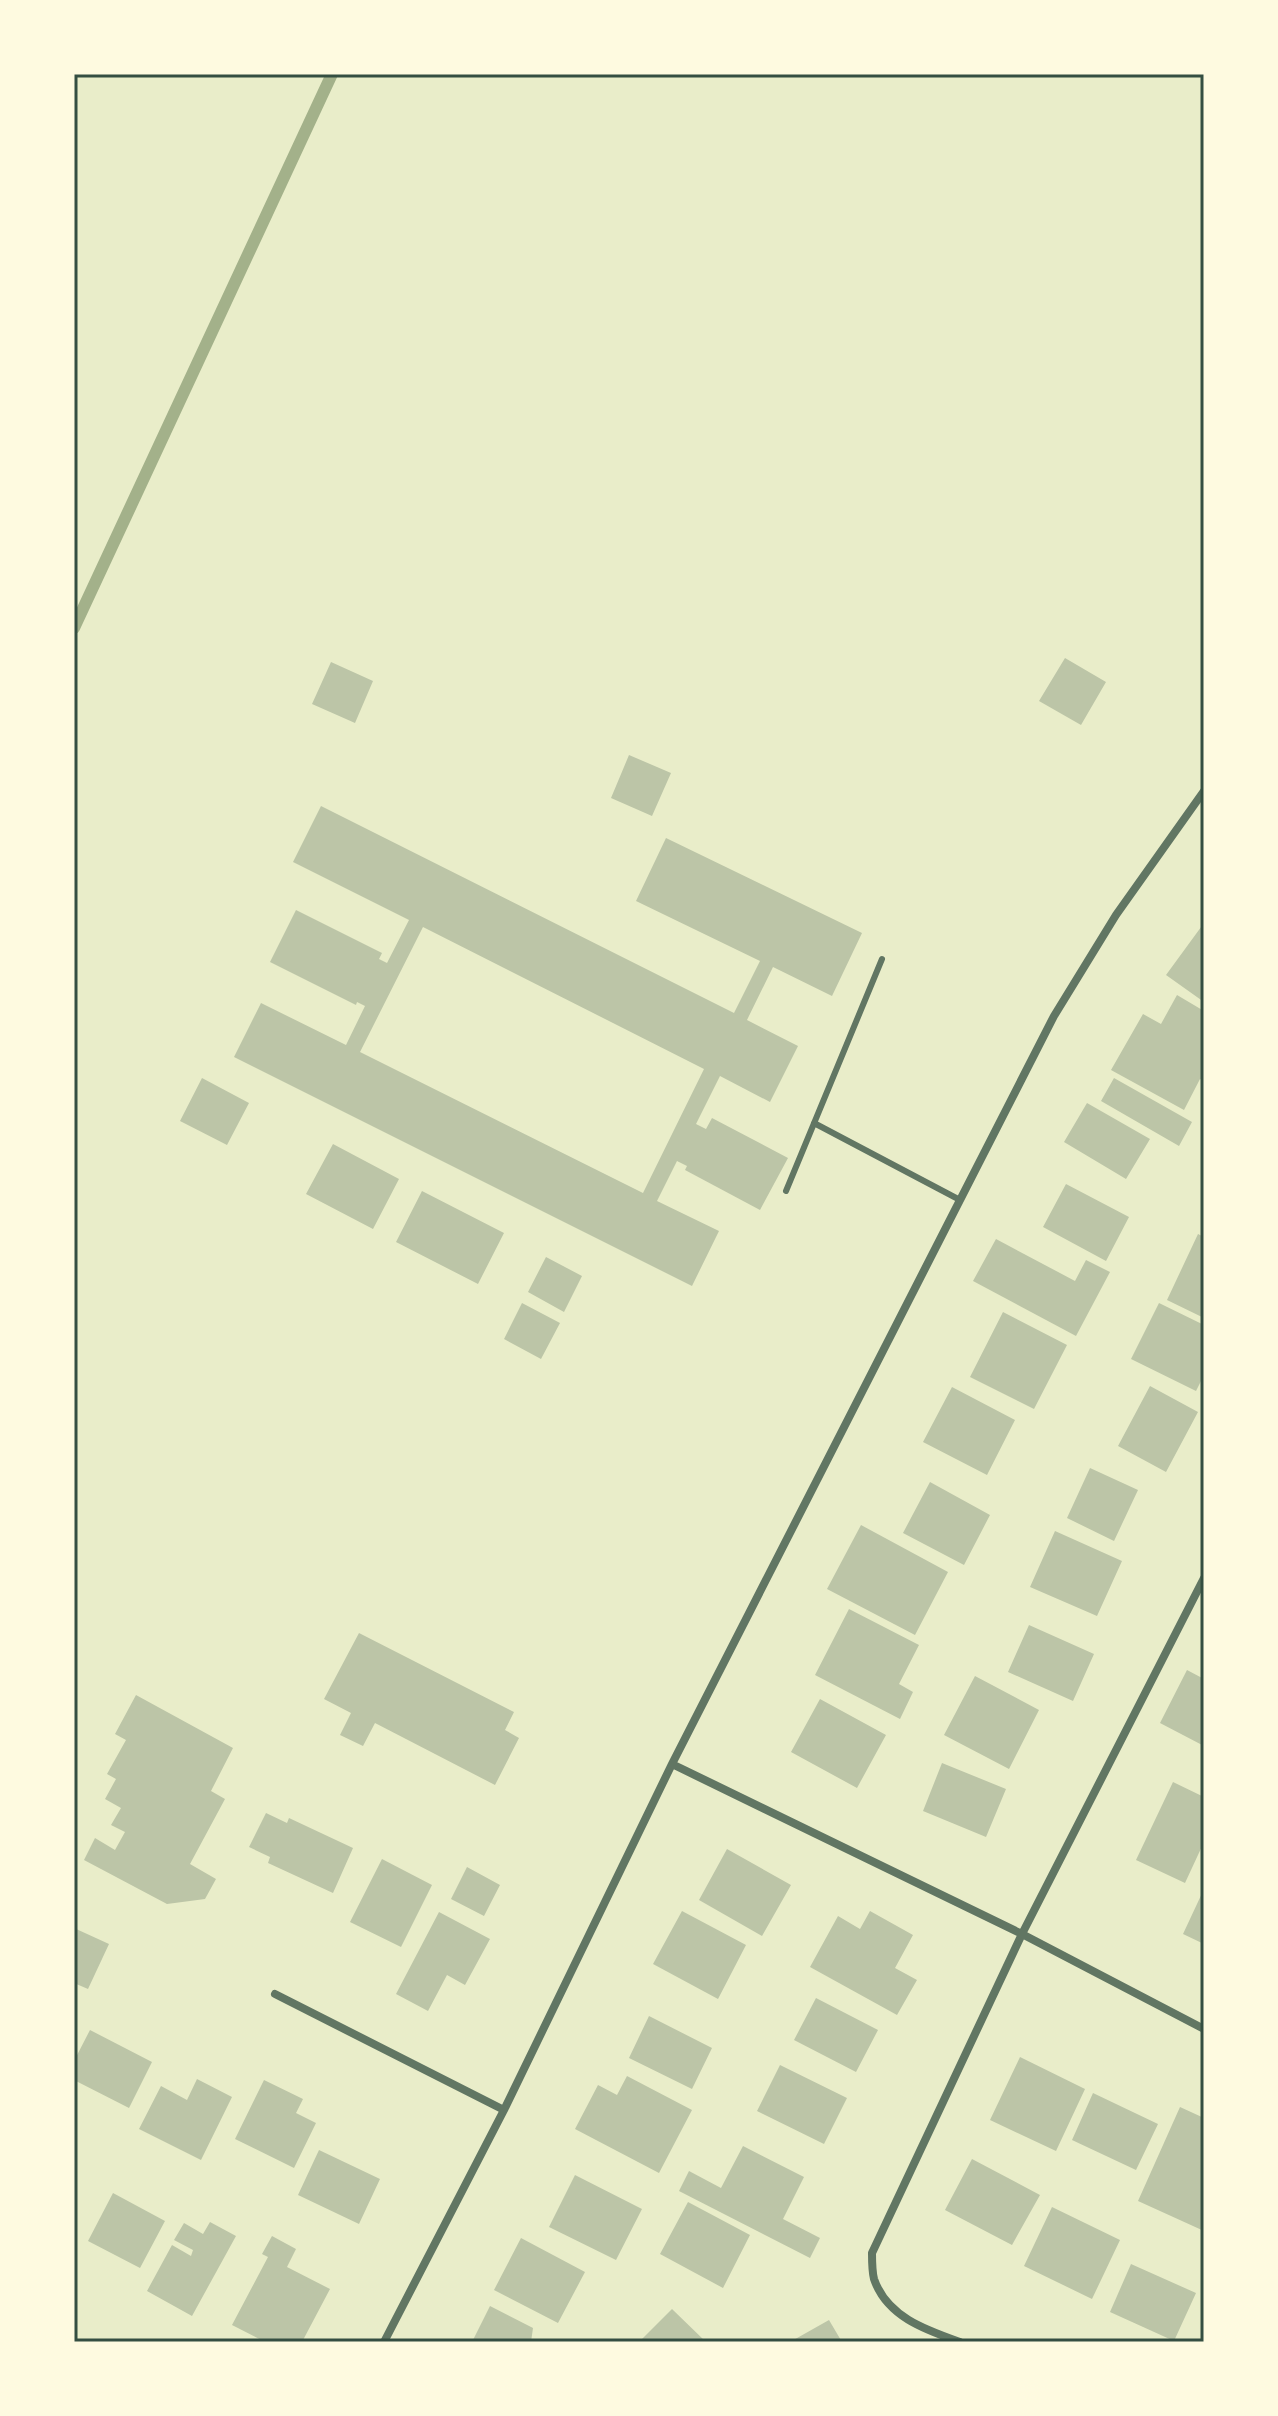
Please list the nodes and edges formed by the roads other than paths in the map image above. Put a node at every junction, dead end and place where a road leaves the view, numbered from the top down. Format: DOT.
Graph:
graph roads {
  1 [pos="1204,791"];
  2 [pos="882,959"];
  3 [pos="814,1123"];
  4 [pos="786,1191"];
  5 [pos="960,1200"];
  6 [pos="1204,1578"];
  7 [pos="672,1764"];
  8 [pos="1022,1934"];
  9 [pos="275,1994"];
  10 [pos="1204,2029"];
  11 [pos="504,2110"];
  12 [pos="384,2342"];
  13 [pos="960,2342"];
  1 -- 5 [label="street"];
  2 -- 3 [label="lane"];
  3 -- 4 [label="lane"];
  3 -- 5 [label="lane"];
  5 -- 7 [label="street"];
  6 -- 8 [label="street"];
  7 -- 8 [label="street"];
  7 -- 11 [label="street"];
  8 -- 10 [label="street"];
  8 -- 13 [label="street"];
  9 -- 11 [label="street"];
  11 -- 12 [label="street"];
}
